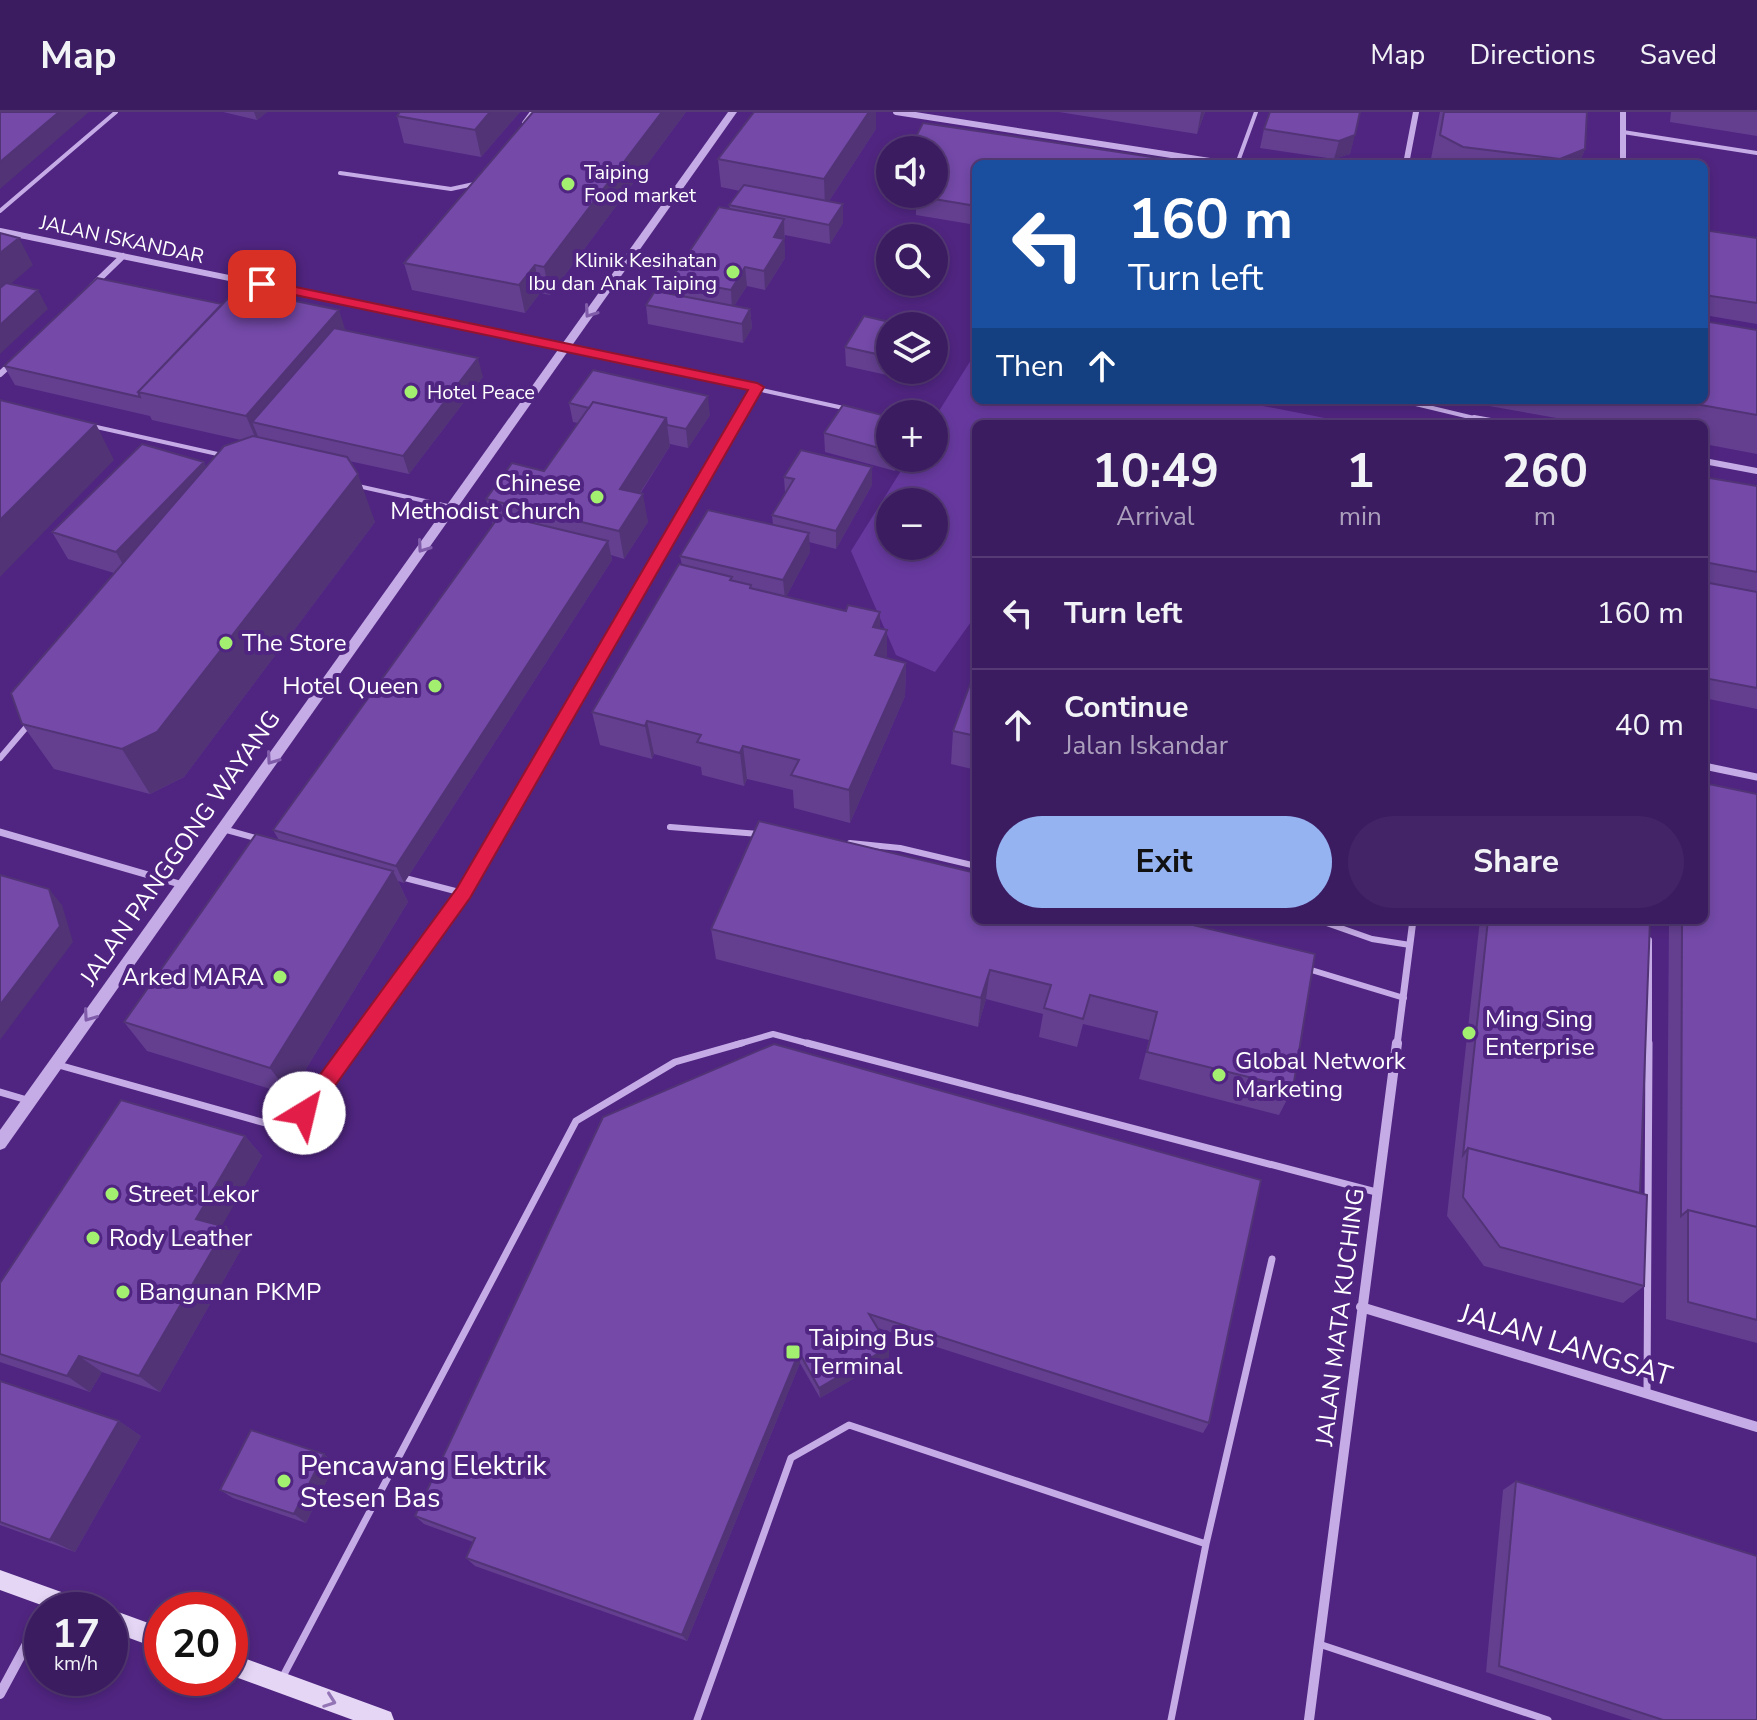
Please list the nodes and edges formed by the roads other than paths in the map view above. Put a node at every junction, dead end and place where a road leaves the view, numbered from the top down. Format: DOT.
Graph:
graph roads {
  1 [pos="116,112"];
  2 [pos="532,112"];
  3 [pos="733,112"];
  4 [pos="896,112"];
  5 [pos="1256,112"];
  6 [pos="1416,112"];
  7 [pos="1623,112"];
  8 [pos="938,115"];
  9 [pos="523,124"];
  10 [pos="1623,132"];
  11 [pos="1757,153"];
  12 [pos="1205,160"];
  13 [pos="1238,160"];
  14 [pos="1407,160"];
  15 [pos="1623,160"];
  16 [pos="340,173"];
  17 [pos="474,184"];
  18 [pos="0,211"];
  19 [pos="0,231"];
  20 [pos="123,256"];
  21 [pos="89,288"];
  22 [pos="566,347"];
  23 [pos="22,353"];
  24 [pos="0,374"];
  25 [pos="757,387"];
  26 [pos="1413,404"];
  27 [pos="860,412"];
  28 [pos="1470,420"];
  29 [pos="89,425"];
  30 [pos="224,456"];
  31 [pos="1708,462"];
  32 [pos="1757,471"];
  33 [pos="346,483"];
  34 [pos="452,507"];
  35 [pos="31,722"];
  36 [pos="0,758"];
  37 [pos="1708,767"];
  38 [pos="1757,777"];
  39 [pos="670,827"];
  40 [pos="223,829"];
  41 [pos="0,832"];
  42 [pos="761,835"];
  43 [pos="268,841"];
  44 [pos="838,842"];
  45 [pos="972,865"];
  46 [pos="388,873"];
  47 [pos="183,885"];
  48 [pos="463,893"];
  49 [pos="1329,924"];
  50 [pos="1413,924"];
  51 [pos="1649,936"];
  52 [pos="1410,945"];
  53 [pos="1300,966"];
  54 [pos="1404,998"];
  55 [pos="55,1064"];
  56 [pos="0,1092"];
  57 [pos="30,1101"];
  58 [pos="0,1143"];
  59 [pos="1376,1192"];
  60 [pos="1272,1259"];
  61 [pos="1361,1307"];
  62 [pos="1647,1393"];
  63 [pos="1757,1427"];
  64 [pos="1206,1544"];
  65 [pos="0,1580"];
  66 [pos="24,1595"];
  67 [pos="1319,1644"];
  68 [pos="24,1649"];
  69 [pos="248,1671"];
  70 [pos="280,1683"];
  71 [pos="0,1694"];
  72 [pos="383,1720"];
  73 [pos="697,1720"];
  74 [pos="1171,1720"];
  75 [pos="1309,1720"];
  76 [pos="1548,1720"];
  1 -- 18 [label="lane"];
  2 -- 9 [label="lane"];
  3 -- 22 [label="street, JALAN PANGGONG WAYANG, one-way"];
  4 -- 8 [label="street"];
  5 -- 13 [label="lane"];
  6 -- 14 [label="street"];
  7 -- 10 [label="street"];
  8 -- 12 [label="street"];
  10 -- 11 [label="lane"];
  10 -- 15 [label="street"];
  16 -- 17 [label="lane"];
  19 -- 20 [label="street, JALAN ISKANDAR"];
  20 -- 21 [label="street"];
  20 -- 22 [label="street, JALAN ISKANDAR"];
  22 -- 25 [label="lane"];
  22 -- 34 [label="street, JALAN PANGGONG WAYANG"];
  23 -- 24 [label="street"];
  25 -- 27 [label="lane"];
  25 -- 48 [label="lane"];
  26 -- 28 [label="lane"];
  29 -- 30 [label="lane"];
  31 -- 32 [label="street"];
  33 -- 34 [label="lane"];
  34 -- 40 [label="street, JALAN PANGGONG WAYANG, one-way"];
  35 -- 36 [label="lane"];
  37 -- 38 [label="street"];
  39 -- 42 [label="lane"];
  40 -- 43 [label="lane"];
  40 -- 47 [label="street, JALAN PANGGONG WAYANG"];
  41 -- 47 [label="street"];
  44 -- 45 [label="lane"];
  46 -- 48 [label="lane"];
  47 -- 55 [label="street, JALAN PANGGONG WAYANG, one-way"];
  48 -- 55 [label="lane"];
  49 -- 52 [label="lane"];
  50 -- 52 [label="street, JALAN MATA KUCHING"];
  51 -- 62 [label="lane"];
  52 -- 54 [label="street, JALAN MATA KUCHING"];
  53 -- 54 [label="lane"];
  54 -- 59 [label="street, JALAN MATA KUCHING"];
  55 -- 57 [label="street, JALAN PANGGONG WAYANG"];
  56 -- 57 [label="lane"];
  57 -- 58 [label="street, JALAN PANGGONG WAYANG"];
  59 -- 61 [label="street, JALAN MATA KUCHING"];
  59 -- 70 [label="lane"];
  60 -- 64 [label="lane"];
  61 -- 62 [label="street, JALAN LANGSAT"];
  61 -- 67 [label="street, JALAN MATA KUCHING"];
  62 -- 63 [label="street, JALAN LANGSAT"];
  64 -- 73 [label="lane"];
  64 -- 74 [label="lane"];
  65 -- 66 [label="main road"];
  67 -- 75 [label="street, JALAN MATA KUCHING"];
  67 -- 76 [label="lane"];
  68 -- 71 [label="street"];
  69 -- 70 [label="main road"];
  70 -- 72 [label="main road, one-way"];
}
